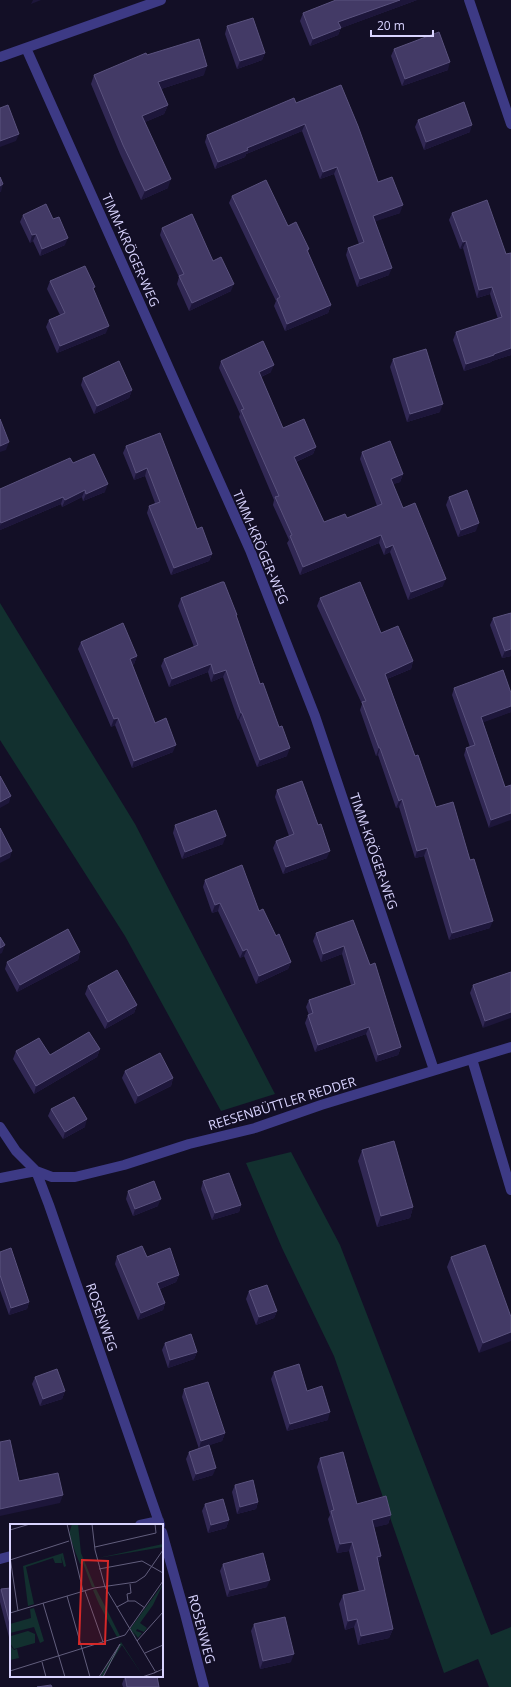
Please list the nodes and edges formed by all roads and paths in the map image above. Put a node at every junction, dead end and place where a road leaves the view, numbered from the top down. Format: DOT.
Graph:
graph roads {
  1 [pos="161,0"];
  2 [pos="469,0"];
  3 [pos="26,48"];
  4 [pos="0,57"];
  5 [pos="511,124"];
  6 [pos="511,1047"];
  7 [pos="472,1059"];
  8 [pos="434,1070"];
  9 [pos="0,1127"];
  10 [pos="36,1171"];
  11 [pos="0,1178"];
  12 [pos="511,1190"];
  13 [pos="159,1523"];
  14 [pos="163,1535"];
  15 [pos="10,1556"];
  16 [pos="0,1559"];
  17 [pos="204,1687"];
  1 -- 3 [label="street"];
  2 -- 5 [label="street"];
  3 -- 4 [label="street"];
  3 -- 8 [label="street, TIMM-KRÖGER-WEG"];
  6 -- 7 [label="street, REESENBÜTTLER REDDER"];
  7 -- 8 [label="street, REESENBÜTTLER REDDER"];
  7 -- 12 [label="street"];
  8 -- 10 [label="street, REESENBÜTTLER REDDER"];
  9 -- 10 [label="street, ROSENWEG"];
  10 -- 11 [label="street"];
  10 -- 13 [label="street, ROSENWEG"];
  14 -- 17 [label="street, ROSENWEG"];
  15 -- 16 [label="street"];
}
